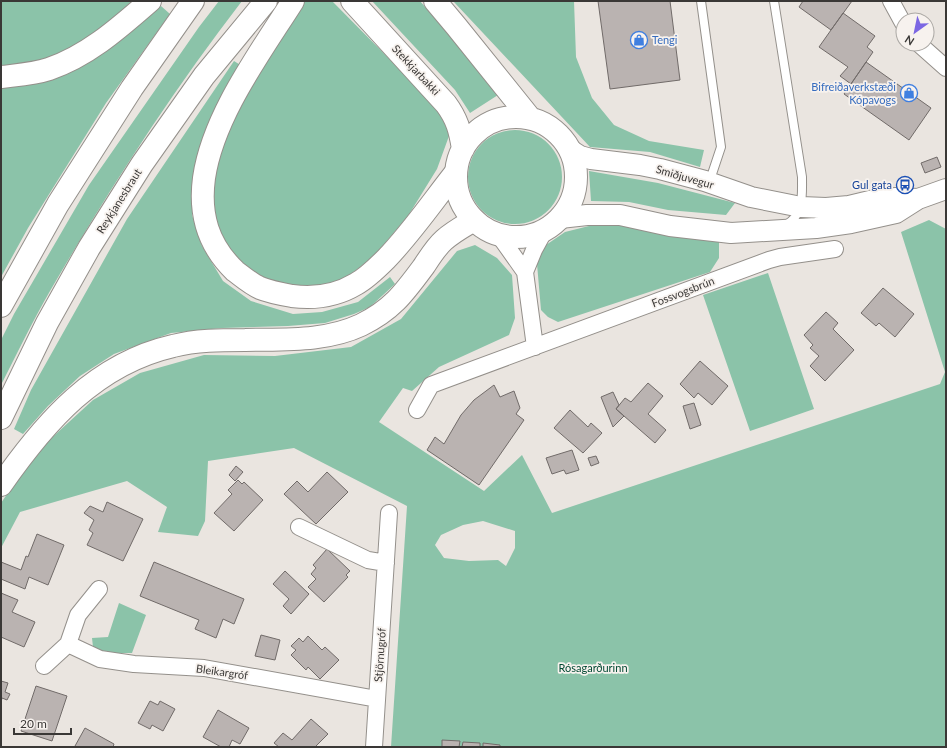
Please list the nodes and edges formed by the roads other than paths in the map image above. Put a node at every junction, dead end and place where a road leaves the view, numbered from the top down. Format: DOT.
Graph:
graph roads {
  1 [pos="150,1"];
  2 [pos="193,1"];
  3 [pos="266,1"];
  4 [pos="293,1"];
  5 [pos="352,1"];
  6 [pos="435,1"];
  7 [pos="701,1"];
  8 [pos="774,1"];
  9 [pos="891,1"];
  10 [pos="897,12"];
  11 [pos="927,52"];
  12 [pos="946,68"];
  13 [pos="1,77"];
  14 [pos="530,118"];
  15 [pos="463,149"];
  16 [pos="569,149"];
  17 [pos="456,172"];
  18 [pos="709,183"];
  19 [pos="945,191"];
  20 [pos="918,199"];
  21 [pos="800,206"];
  22 [pos="474,220"];
  23 [pos="552,224"];
  24 [pos="774,231"];
  25 [pos="498,234"];
  26 [pos="835,249"];
  27 [pos="525,272"];
  28 [pos="1,306"];
  29 [pos="535,347"];
  30 [pos="418,410"];
  31 [pos="1,418"];
  32 [pos="1,485"];
  33 [pos="388,513"];
  34 [pos="299,527"];
  35 [pos="386,563"];
  36 [pos="99,589"];
  37 [pos="68,644"];
  38 [pos="44,666"];
  39 [pos="377,699"];
  40 [pos="374,747"];
  1 -- 13 [label="main road"];
  2 -- 28 [label="main road"];
  3 -- 31 [label="main road, Reykjanesbraut"];
  4 -- 17 [label="main road"];
  5 -- 15 [label="main road, Stekkjarbakki"];
  6 -- 14 [label="main road"];
  7 -- 18 [label="lane"];
  8 -- 21 [label="lane"];
  9 -- 10 [label="street"];
  11 -- 12 [label="street"];
  14 -- 15 [label="main road"];
  14 -- 16 [label="main road"];
  15 -- 17 [label="main road"];
  16 -- 18 [label="street, Smiðjuvegur"];
  16 -- 23 [label="main road"];
  17 -- 22 [label="main road"];
  18 -- 21 [label="street, Smiðjuvegur"];
  19 -- 20 [label="street, Smiðjuvegur"];
  20 -- 21 [label="street, Smiðjuvegur"];
  20 -- 24 [label="street, Smiðjuvegur"];
  21 -- 24 [label="lane, Smiðjuvegur"];
  22 -- 25 [label="main road"];
  22 -- 32 [label="main road"];
  23 -- 24 [label="street, Smiðjuvegur"];
  23 -- 25 [label="main road"];
  23 -- 27 [label="street"];
  25 -- 27 [label="street"];
  26 -- 29 [label="street, Fossvogsbrún"];
  27 -- 29 [label="street"];
  29 -- 30 [label="street, Fossvogsbrún"];
  33 -- 35 [label="street, Stjörnugróf"];
  34 -- 35 [label="street"];
  35 -- 39 [label="street, Stjörnugróf"];
  36 -- 37 [label="street"];
  37 -- 38 [label="street"];
  37 -- 39 [label="street, Bleikargróf"];
  39 -- 40 [label="street, Stjörnugróf"];
}
